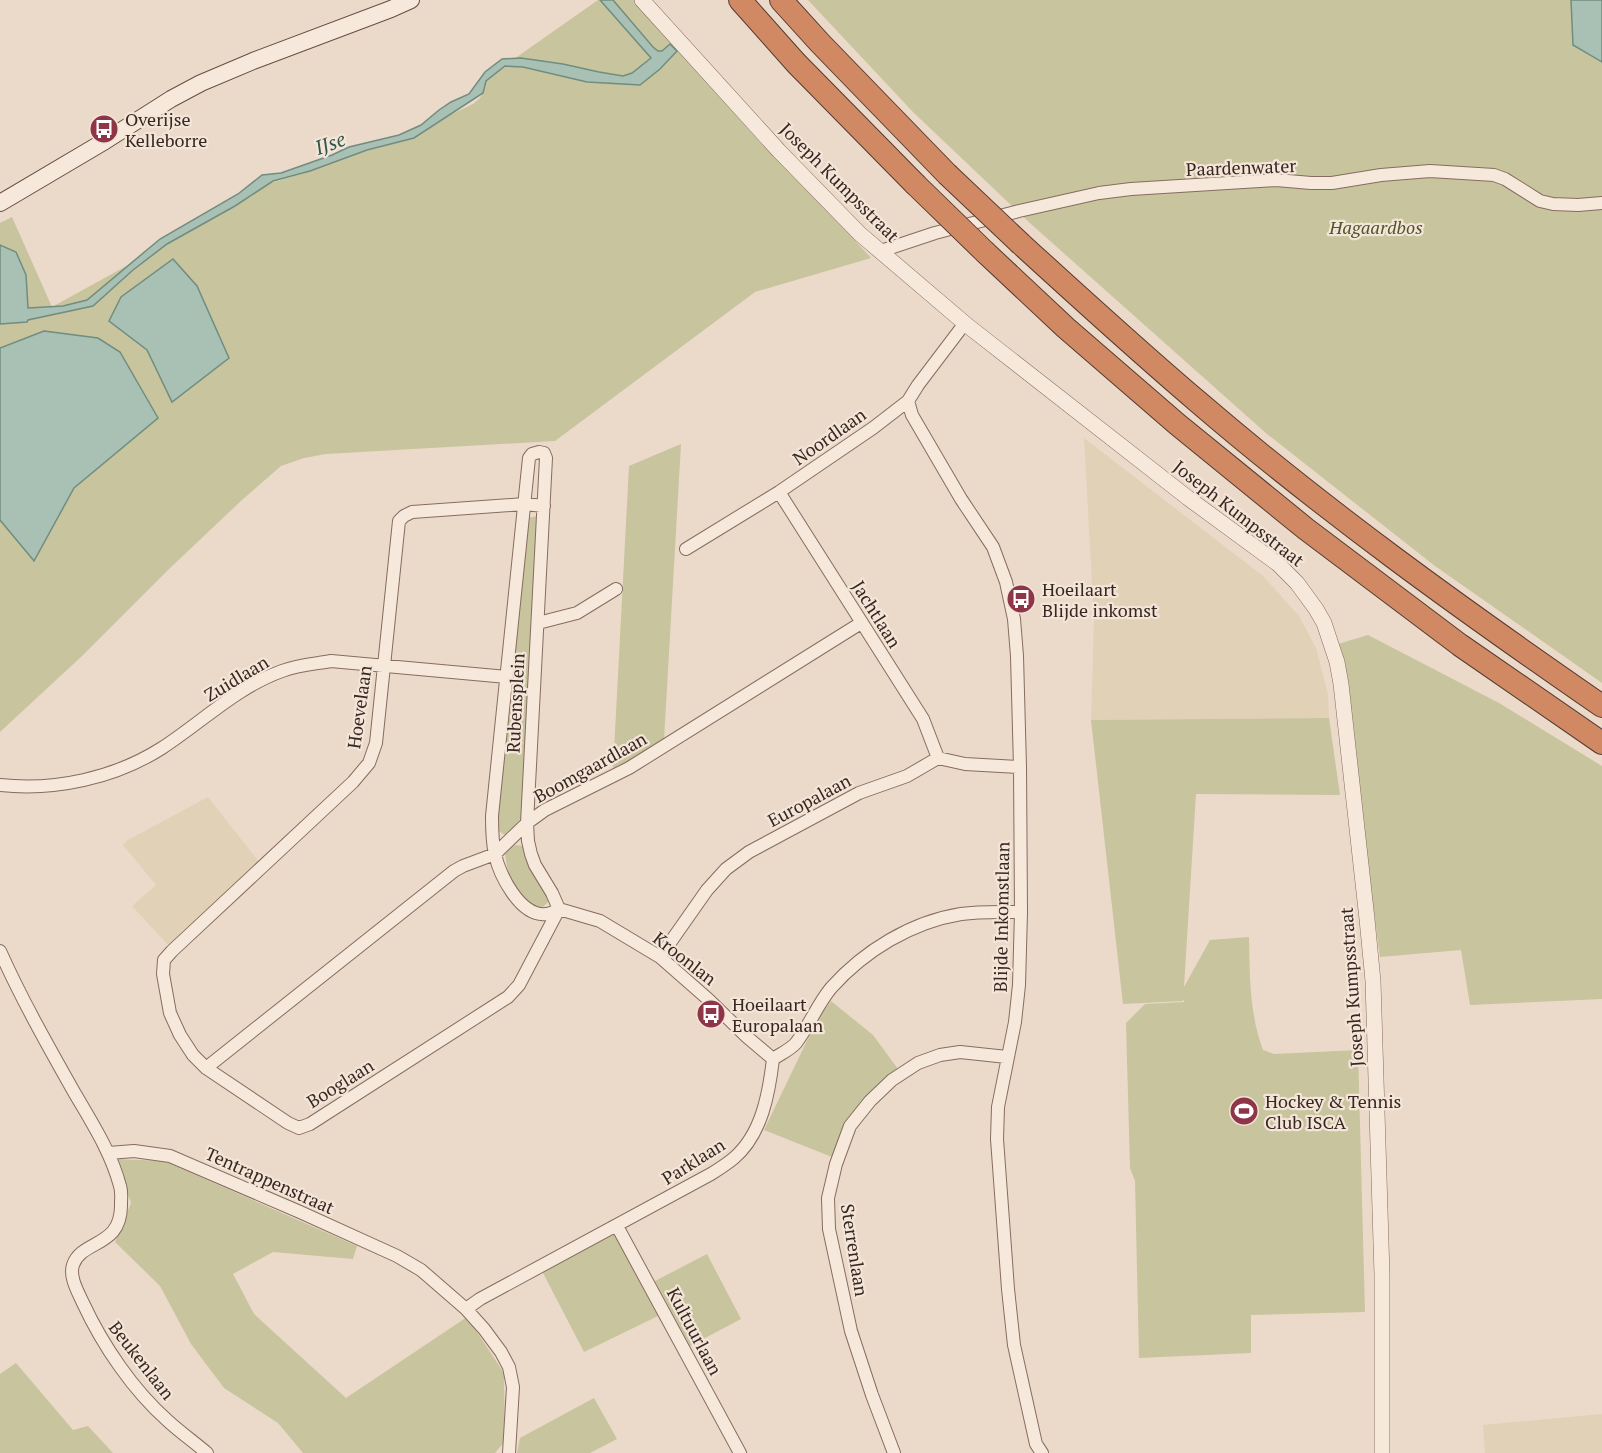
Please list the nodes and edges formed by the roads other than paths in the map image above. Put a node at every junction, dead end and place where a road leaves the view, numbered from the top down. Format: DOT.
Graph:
graph roads {
  1 [pos="411,0"];
  2 [pos="642,0"];
  3 [pos="740,0"];
  4 [pos="781,0"];
  5 [pos="0,203"];
  6 [pos="1602,203"];
  7 [pos="881,251"];
  8 [pos="965,323"];
  9 [pos="908,401"];
  10 [pos="779,492"];
  11 [pos="524,504"];
  12 [pos="544,506"];
  13 [pos="686,549"];
  14 [pos="616,590"];
  15 [pos="538,623"];
  16 [pos="861,623"];
  17 [pos="383,665"];
  18 [pos="507,677"];
  19 [pos="1602,706"];
  20 [pos="1602,743"];
  21 [pos="938,758"];
  22 [pos="1020,767"];
  23 [pos="0,785"];
  24 [pos="527,823"];
  25 [pos="495,854"];
  26 [pos="559,909"];
  27 [pos="1021,912"];
  28 [pos="0,951"];
  29 [pos="660,957"];
  30 [pos="164,960"];
  31 [pos="1008,1057"];
  32 [pos="773,1059"];
  33 [pos="206,1068"];
  34 [pos="109,1153"];
  35 [pos="617,1226"];
  36 [pos="466,1309"];
  37 [pos="1038,1450"];
  38 [pos="207,1453"];
  39 [pos="509,1453"];
  40 [pos="740,1453"];
  41 [pos="894,1453"];
  42 [pos="1382,1453"];
  1 -- 5 [label="main road"];
  2 -- 7 [label="street, Joseph Kumpsstraat"];
  3 -- 20 [label="highway, bridge"];
  4 -- 19 [label="highway, bridge"];
  6 -- 7 [label="street, Paardenwater"];
  7 -- 8 [label="street, Joseph Kumpsstraat"];
  8 -- 9 [label="street, Noordlaan"];
  8 -- 42 [label="street, Joseph Kumpsstraat"];
  9 -- 10 [label="street, Noordlaan"];
  9 -- 22 [label="street, Blijde Inkomstlaan"];
  10 -- 13 [label="street, Noordlaan"];
  10 -- 16 [label="street, Jachtlaan"];
  11 -- 12 [label="street, Hoevelaan"];
  11 -- 12 [label="street, Rubensplein"];
  11 -- 17 [label="street, Hoevelaan"];
  11 -- 18 [label="street, Rubensplein"];
  12 -- 15 [label="street, Rubensplein"];
  14 -- 15 [label="street"];
  15 -- 24 [label="street, Rubensplein"];
  16 -- 21 [label="street, Jachtlaan"];
  16 -- 24 [label="street, Boomgaardlaan"];
  17 -- 18 [label="street, Zuidlaan"];
  17 -- 23 [label="street, Zuidlaan"];
  17 -- 30 [label="street, Hoevelaan"];
  18 -- 25 [label="street, Rubensplein"];
  21 -- 22 [label="street"];
  21 -- 29 [label="street, Europalaan"];
  22 -- 27 [label="street, Blijde Inkomstlaan"];
  24 -- 25 [label="street, Boomgaardlaan"];
  24 -- 26 [label="street, Rubensplein"];
  25 -- 26 [label="street, Rubensplein"];
  25 -- 33 [label="street, Boomgaardlaan"];
  26 -- 29 [label="street, Kroonlan"];
  26 -- 33 [label="street, Booglaan"];
  27 -- 31 [label="street, Blijde Inkomstlaan"];
  27 -- 32 [label="street"];
  28 -- 34 [label="street"];
  29 -- 32 [label="street, Kroonlan"];
  30 -- 33 [label="street, Booglaan"];
  31 -- 37 [label="street, Blijde Inkomstlaan"];
  31 -- 41 [label="street, Sterrenlaan"];
  32 -- 35 [label="street, Parklaan"];
  34 -- 36 [label="street, Tentrappenstraat"];
  34 -- 38 [label="street, Beukenlaan"];
  35 -- 36 [label="street, Parklaan"];
  35 -- 40 [label="street, Kultuurlaan"];
  36 -- 39 [label="street, Tentrappenstraat"];
}
